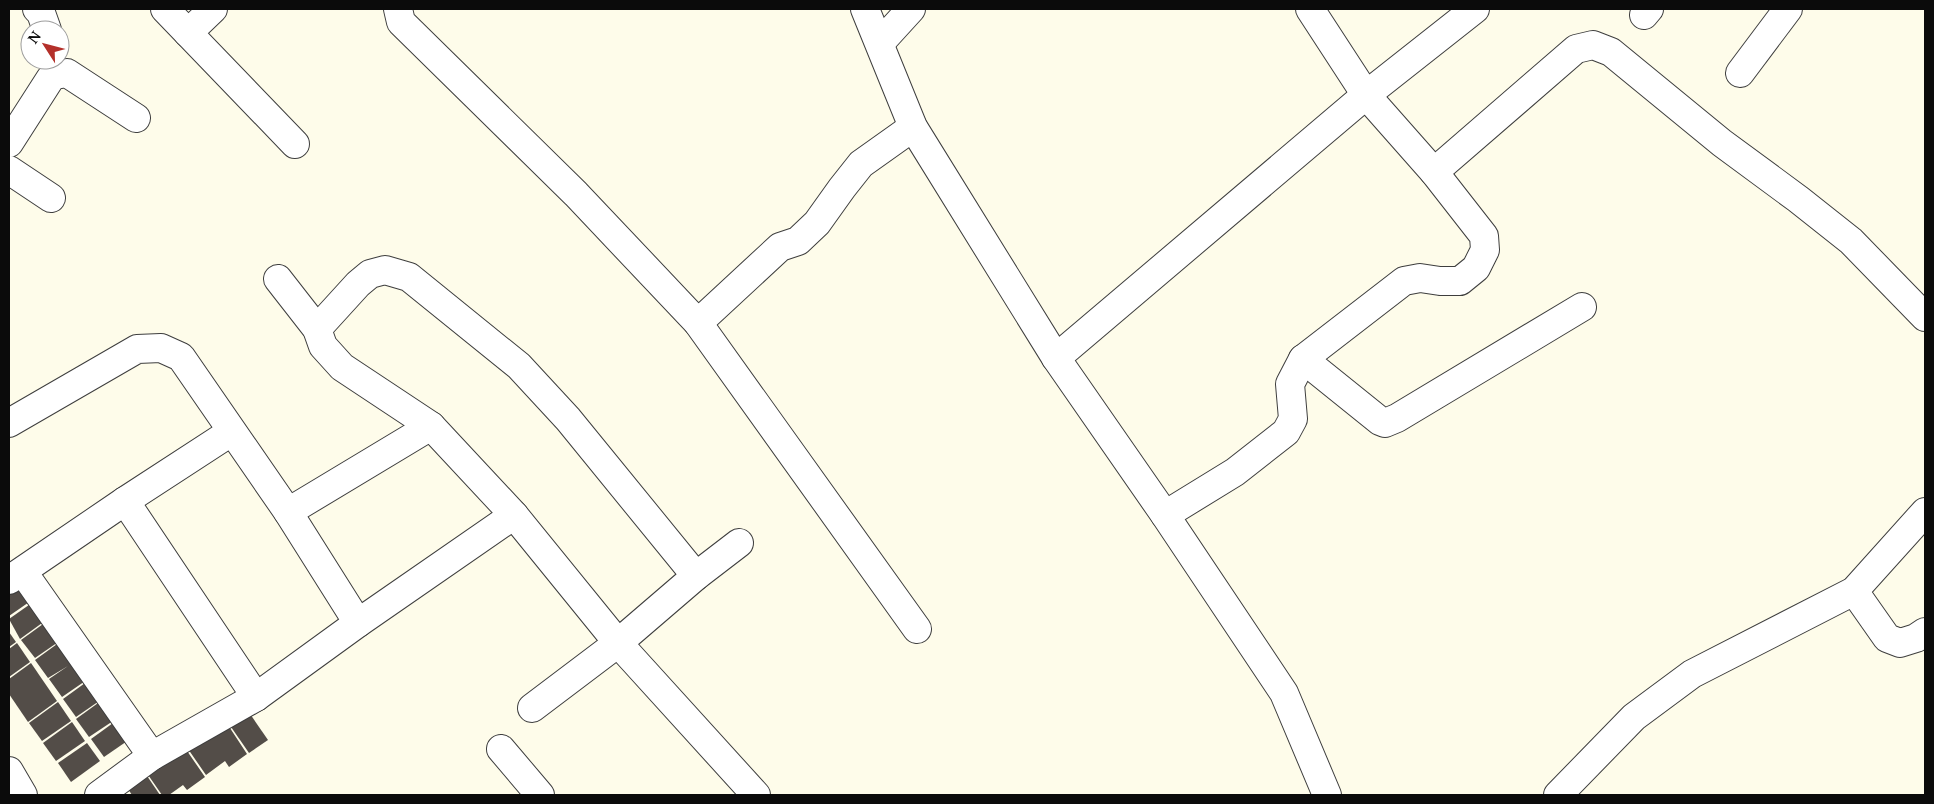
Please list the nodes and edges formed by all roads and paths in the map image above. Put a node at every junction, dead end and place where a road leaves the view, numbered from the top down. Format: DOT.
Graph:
graph roads {
  1 [pos="37,9"];
  2 [pos="165,9"];
  3 [pos="213,9"];
  4 [pos="398,9"];
  5 [pos="865,9"];
  6 [pos="911,9"];
  7 [pos="1310,9"];
  8 [pos="1475,9"];
  9 [pos="1788,9"];
  10 [pos="43,20"];
  11 [pos="188,33"];
  12 [pos="880,43"];
  13 [pos="56,70"];
  14 [pos="63,70"];
  15 [pos="1740,73"];
  16 [pos="1366,95"];
  17 [pos="136,118"];
  18 [pos="913,127"];
  19 [pos="9,143"];
  20 [pos="295,144"];
  21 [pos="9,170"];
  22 [pos="1434,172"];
  23 [pos="51,198"];
  24 [pos="278,279"];
  25 [pos="1582,307"];
  26 [pos="1925,317"];
  27 [pos="698,323"];
  28 [pos="317,329"];
  29 [pos="1056,358"];
  30 [pos="1303,358"];
  31 [pos="9,423"];
  32 [pos="431,426"];
  33 [pos="231,432"];
  34 [pos="125,501"];
  35 [pos="288,512"];
  36 [pos="1925,512"];
  37 [pos="514,515"];
  38 [pos="1165,515"];
  39 [pos="739,543"];
  40 [pos="16,576"];
  41 [pos="696,576"];
  42 [pos="1854,591"];
  43 [pos="358,623"];
  44 [pos="917,629"];
  45 [pos="1925,632"];
  46 [pos="618,643"];
  47 [pos="256,697"];
  48 [pos="532,708"];
  49 [pos="501,749"];
  50 [pos="152,756"];
  51 [pos="9,771"];
  52 [pos="23,795"];
  53 [pos="99,795"];
  54 [pos="540,795"];
  55 [pos="756,795"];
  56 [pos="1327,795"];
  57 [pos="1558,795"];
  1 -- 10 [label="street"];
  2 -- 11 [label="street"];
  3 -- 11 [label="street"];
  4 -- 27 [label="street"];
  5 -- 12 [label="street"];
  6 -- 12 [label="street"];
  7 -- 16 [label="street"];
  8 -- 16 [label="street"];
  9 -- 15 [label="street"];
  11 -- 20 [label="street"];
  12 -- 18 [label="street"];
  13 -- 19 [label="street"];
  14 -- 17 [label="street"];
  16 -- 22 [label="street"];
  16 -- 29 [label="street"];
  18 -- 27 [label="street"];
  18 -- 29 [label="street"];
  21 -- 23 [label="street"];
  22 -- 26 [label="street"];
  22 -- 30 [label="street"];
  24 -- 28 [label="street"];
  25 -- 30 [label="street"];
  27 -- 44 [label="street"];
  28 -- 32 [label="street"];
  28 -- 41 [label="street"];
  29 -- 38 [label="street"];
  30 -- 38 [label="street"];
  31 -- 33 [label="street"];
  32 -- 35 [label="street"];
  32 -- 37 [label="street"];
  33 -- 34 [label="street"];
  33 -- 35 [label="street"];
  34 -- 40 [label="street"];
  34 -- 47 [label="street"];
  35 -- 43 [label="street"];
  36 -- 42 [label="street"];
  37 -- 43 [label="street"];
  37 -- 46 [label="street"];
  38 -- 56 [label="street"];
  39 -- 41 [label="street"];
  40 -- 50 [label="street"];
  41 -- 46 [label="street"];
  42 -- 45 [label="street"];
  42 -- 57 [label="street"];
  43 -- 47 [label="street"];
  46 -- 48 [label="street"];
  46 -- 55 [label="street"];
  47 -- 50 [label="street"];
  49 -- 54 [label="street"];
  50 -- 53 [label="street"];
  51 -- 52 [label="street"];
}
